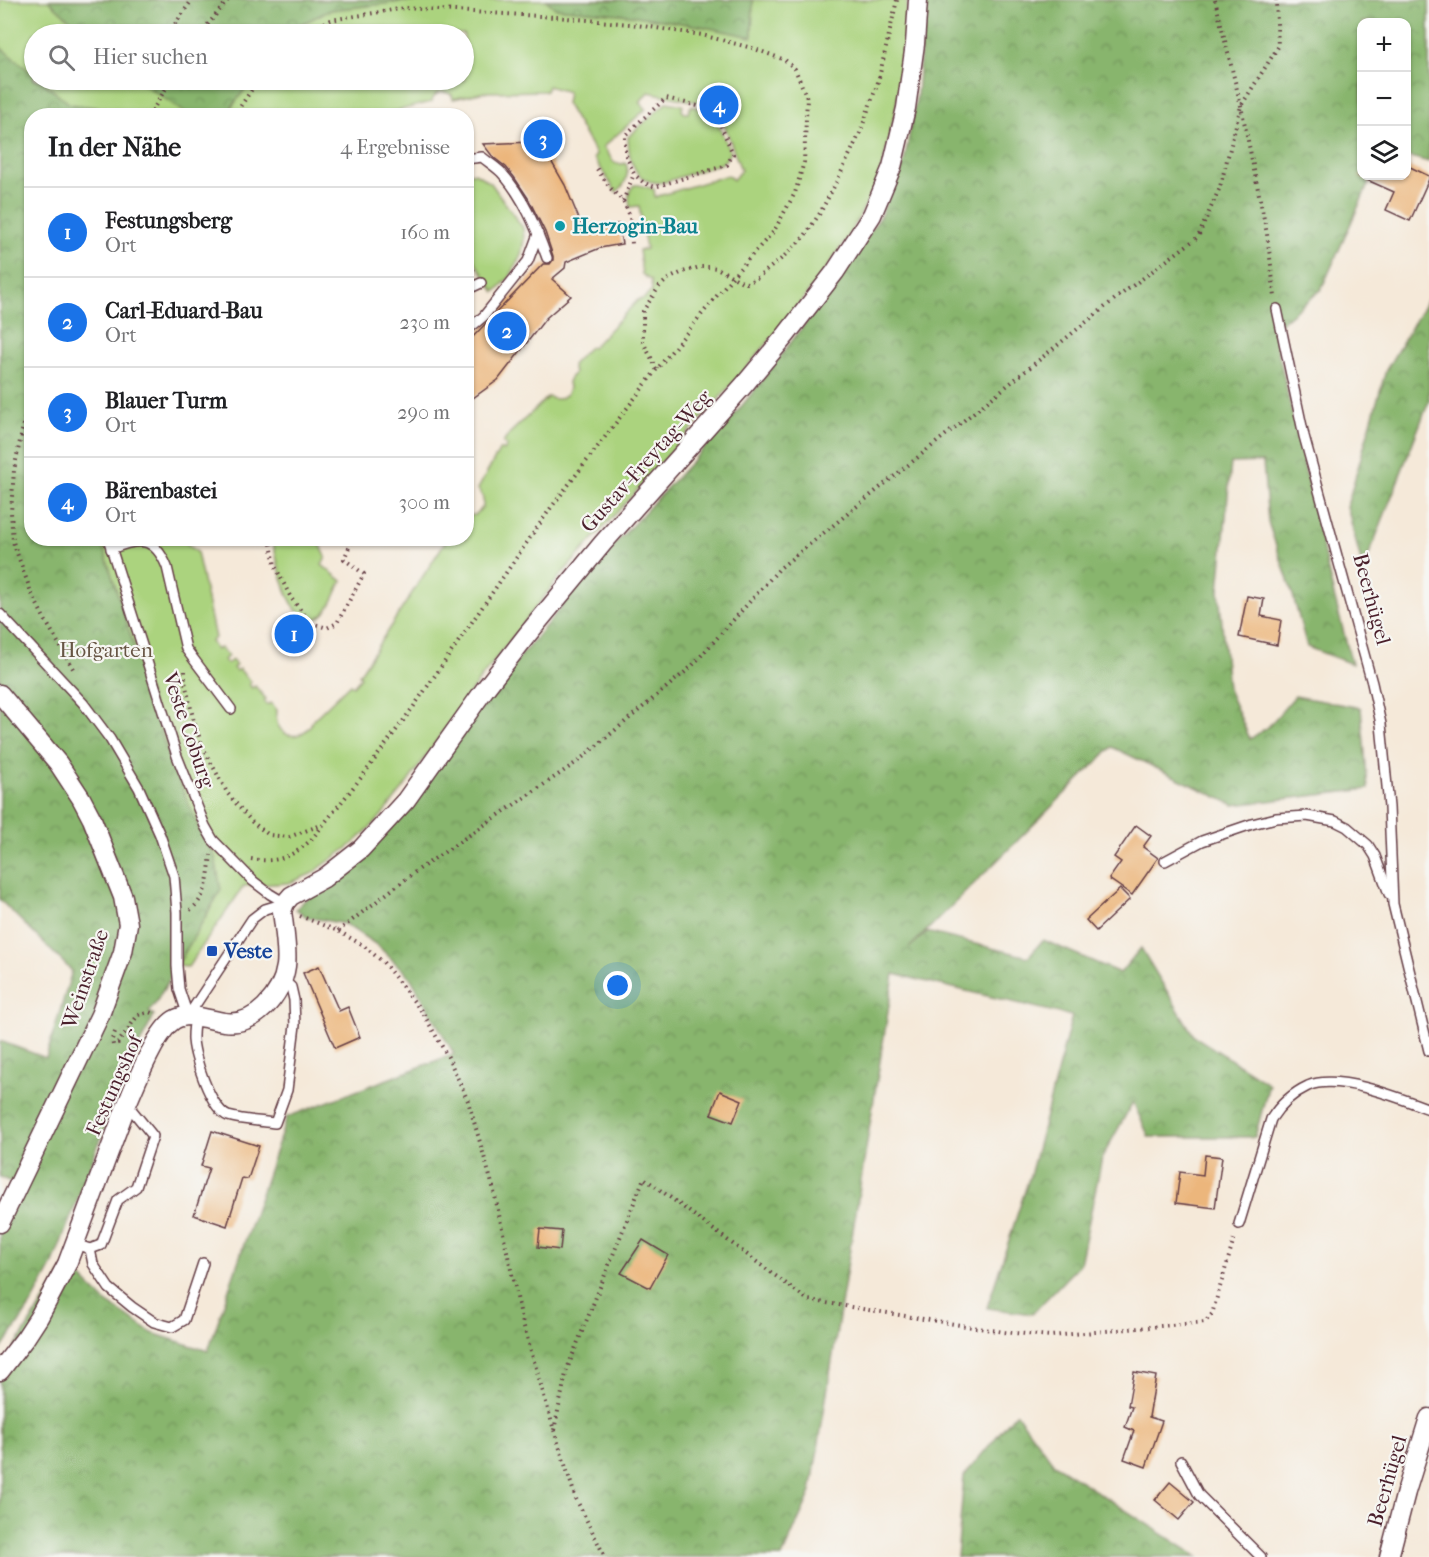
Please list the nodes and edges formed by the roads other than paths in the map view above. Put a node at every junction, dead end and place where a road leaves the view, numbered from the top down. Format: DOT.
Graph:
graph roads {
  1 [pos="918,0"];
  2 [pos="474,158"];
  3 [pos="538,234"];
  4 [pos="547,258"];
  5 [pos="482,284"];
  6 [pos="474,287"];
  7 [pos="1277,309"];
  8 [pos="474,324"];
  9 [pos="110,546"];
  10 [pos="120,546"];
  11 [pos="153,546"];
  12 [pos="111,549"];
  13 [pos="0,614"];
  14 [pos="0,694"];
  15 [pos="231,709"];
  16 [pos="1165,861"];
  17 [pos="291,897"];
  18 [pos="1393,904"];
  19 [pos="283,980"];
  20 [pos="191,1016"];
  21 [pos="1429,1051"];
  22 [pos="127,1104"];
  23 [pos="1429,1109"];
  24 [pos="0,1223"];
  25 [pos="1239,1224"];
  26 [pos="82,1247"];
  27 [pos="203,1263"];
  28 [pos="0,1371"];
  29 [pos="1429,1418"];
  30 [pos="1181,1461"];
  31 [pos="1261,1557"];
  32 [pos="1389,1557"];
  1 -- 17 [label="street, Gustav-Freytag-Weg"];
  2 -- 3 [label="lane"];
  3 -- 4 [label="lane"];
  3 -- 8 [label="lane"];
  5 -- 6 [label="lane"];
  7 -- 18 [label="lane, Beerhügel"];
  9 -- 12 [label="lane, Veste Coburg"];
  10 -- 12 [label="lane"];
  11 -- 15 [label="lane"];
  12 -- 17 [label="lane, Veste Coburg"];
  13 -- 20 [label="lane"];
  14 -- 24 [label="street, Weinstraße"];
  16 -- 18 [label="lane, Beerhügel"];
  17 -- 19 [label="street"];
  17 -- 20 [label="lane"];
  18 -- 21 [label="lane, Beerhügel"];
  19 -- 20 [label="street"];
  19 -- 20 [label="lane"];
  20 -- 22 [label="street, Festungshof"];
  22 -- 26 [label="street, Festungshof"];
  22 -- 26 [label="lane"];
  23 -- 25 [label="lane"];
  26 -- 27 [label="lane"];
  26 -- 28 [label="street, Festungshof"];
  29 -- 32 [label="street, Beerhügel"];
  30 -- 31 [label="lane"];
}
